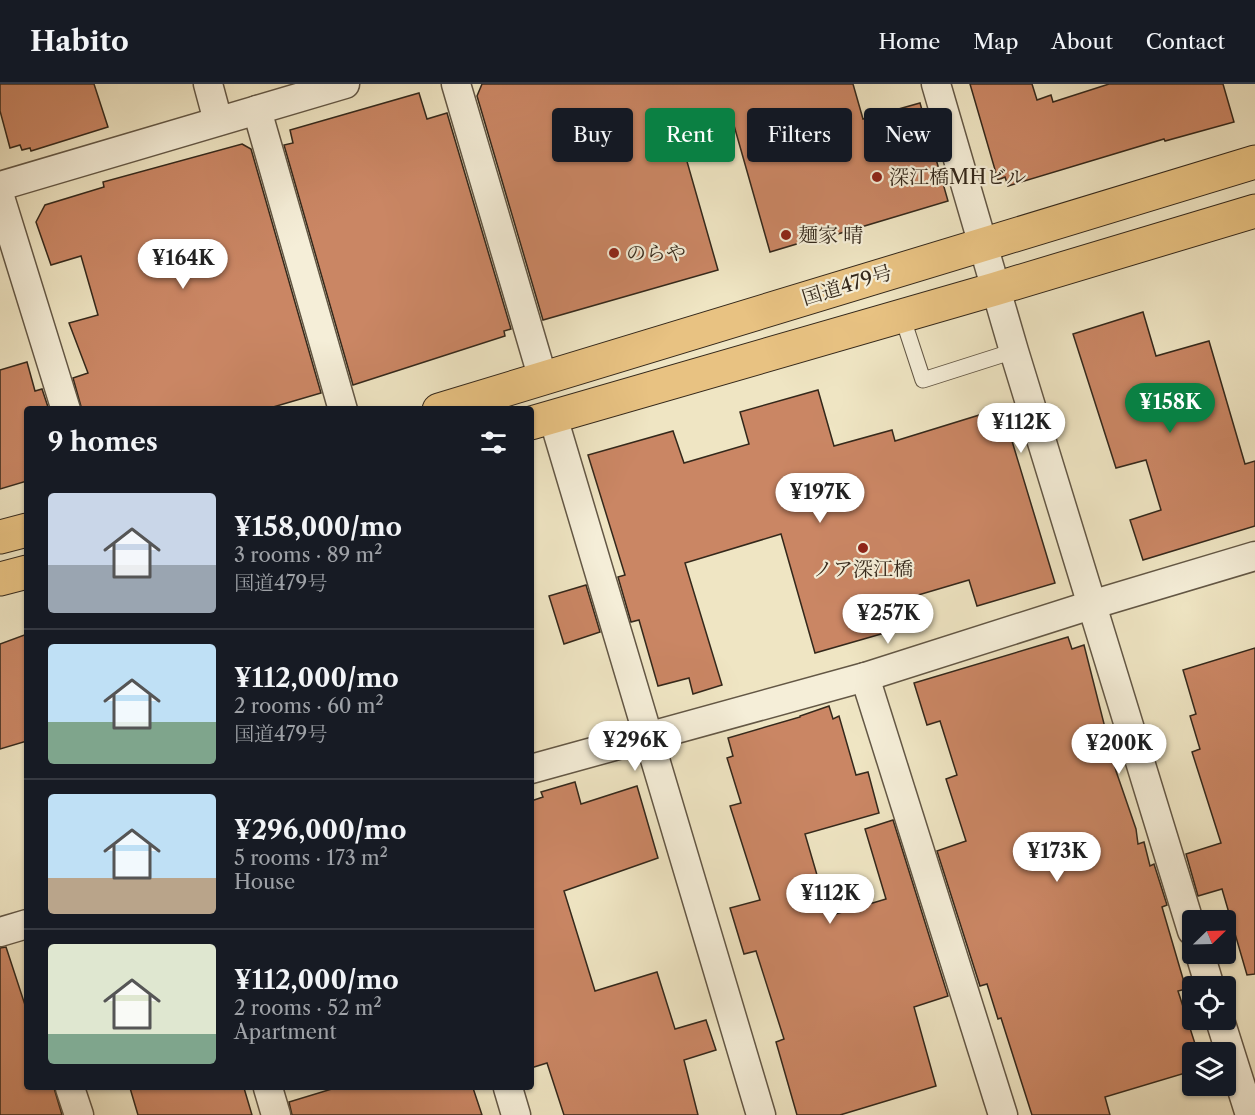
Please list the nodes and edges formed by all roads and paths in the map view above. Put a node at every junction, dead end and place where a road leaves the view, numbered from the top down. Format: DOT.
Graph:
graph roads {
  1 [pos="208,84"];
  2 [pos="345,84"];
  3 [pos="456,84"];
  4 [pos="936,84"];
  5 [pos="257,110"];
  6 [pos="218,121"];
  7 [pos="1255,162"];
  8 [pos="0,186"];
  9 [pos="0,197"];
  10 [pos="1255,211"];
  11 [pos="983,243"];
  12 [pos="995,289"];
  13 [pos="902,316"];
  14 [pos="1014,351"];
  15 [pos="543,379"];
  16 [pos="65,406"];
  17 [pos="342,406"];
  18 [pos="452,406"];
  19 [pos="542,420"];
  20 [pos="24,531"];
  21 [pos="0,537"];
  22 [pos="1255,556"];
  23 [pos="24,573"];
  24 [pos="0,579"];
  25 [pos="1091,605"];
  26 [pos="865,677"];
  27 [pos="648,737"];
  28 [pos="534,769"];
  29 [pos="1185,910"];
  30 [pos="1223,1030"];
  31 [pos="71,1090"];
  32 [pos="269,1090"];
  33 [pos="509,1090"];
  34 [pos="79,1115"];
  35 [pos="276,1115"];
  36 [pos="516,1115"];
  37 [pos="761,1115"];
  38 [pos="1003,1115"];
  39 [pos="1250,1115"];
  1 -- 6 [label="street"];
  2 -- 5 [label="street"];
  3 -- 15 [label="street"];
  4 -- 11 [label="street"];
  5 -- 6 [label="street"];
  5 -- 17 [label="street"];
  6 -- 8 [label="street"];
  7 -- 11 [label="highway, 国道479号"];
  9 -- 16 [label="street"];
  10 -- 12 [label="highway"];
  11 -- 12 [label="street"];
  11 -- 15 [label="highway, 国道479号"];
  12 -- 13 [label="highway"];
  12 -- 14 [label="street"];
  13 -- 14 [label="lane"];
  13 -- 19 [label="highway"];
  14 -- 25 [label="street"];
  15 -- 18 [label="highway, 国道479号"];
  19 -- 27 [label="street"];
  20 -- 21 [label="highway"];
  22 -- 25 [label="street"];
  23 -- 24 [label="highway"];
  25 -- 26 [label="street"];
  25 -- 29 [label="street"];
  26 -- 27 [label="street"];
  26 -- 38 [label="street"];
  27 -- 28 [label="street"];
  27 -- 37 [label="street"];
  30 -- 39 [label="street"];
  31 -- 34 [label="street"];
  32 -- 35 [label="street"];
  33 -- 36 [label="street"];
}
